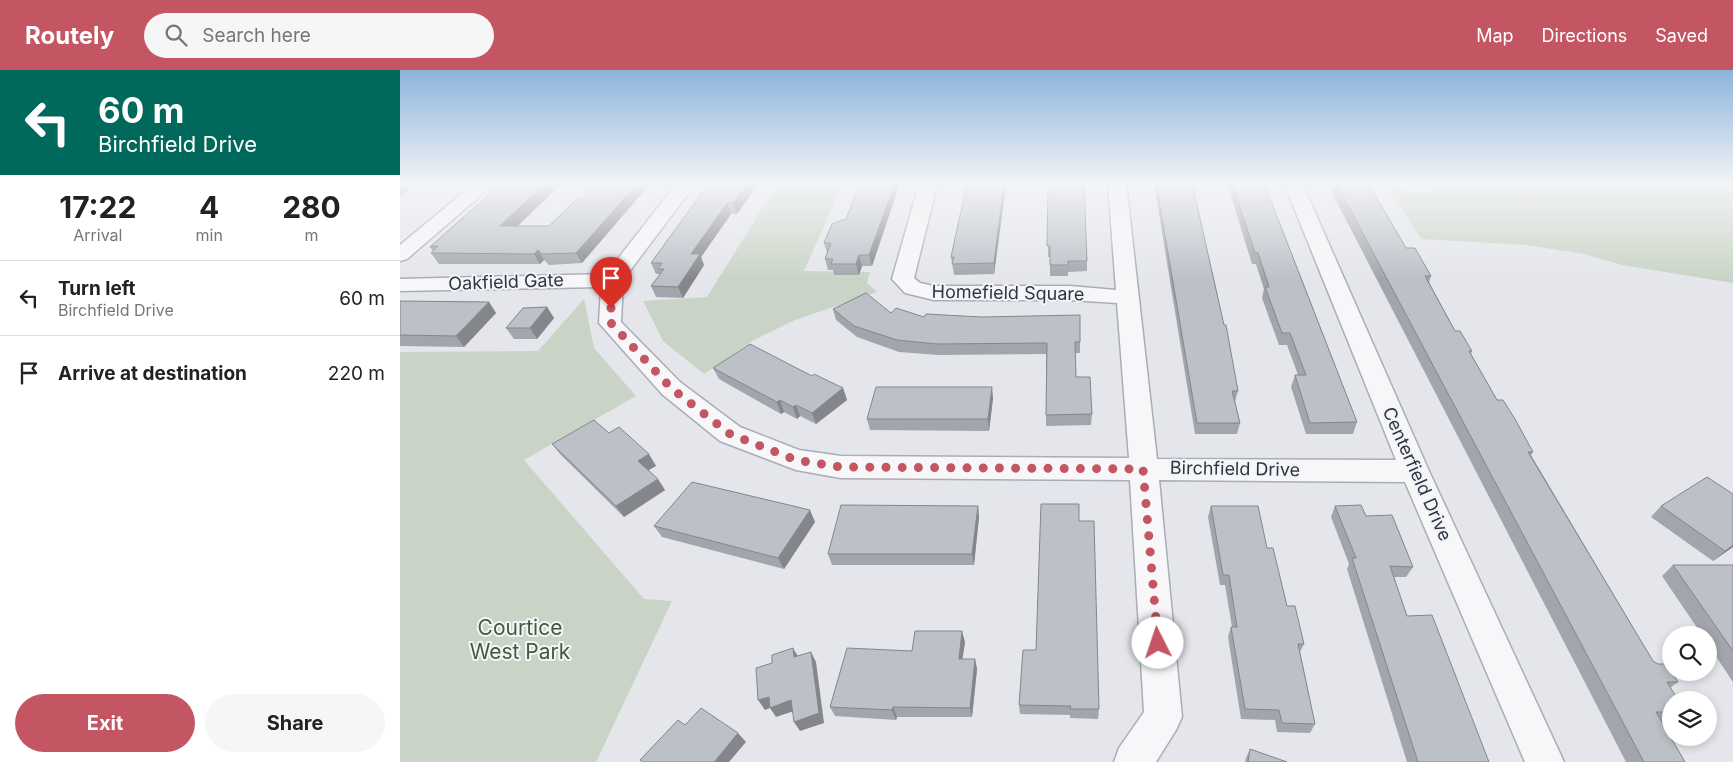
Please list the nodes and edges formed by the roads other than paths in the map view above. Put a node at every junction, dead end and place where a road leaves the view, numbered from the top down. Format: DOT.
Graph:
graph roads {
  1 [pos="448,215"];
  2 [pos="663,215"];
  3 [pos="920,215"];
  4 [pos="1120,215"];
  5 [pos="1306,215"];
  6 [pos="400,255"];
  7 [pos="612,280"];
  8 [pos="400,285"];
  9 [pos="1127,297"];
  10 [pos="1143,469"];
  11 [pos="1415,471"];
  12 [pos="1133,762"];
  13 [pos="1545,762"];
  1 -- 6 [label="street"];
  2 -- 7 [label="street"];
  3 -- 9 [label="street, Homefield Square"];
  4 -- 9 [label="street"];
  5 -- 11 [label="street, Centerfield Drive"];
  7 -- 8 [label="street, Oakfield Gate"];
  7 -- 10 [label="street, Birchfield Drive"];
  9 -- 10 [label="street"];
  10 -- 11 [label="street, Birchfield Drive"];
  10 -- 12 [label="street"];
  11 -- 13 [label="street, Centerfield Drive"];
}
